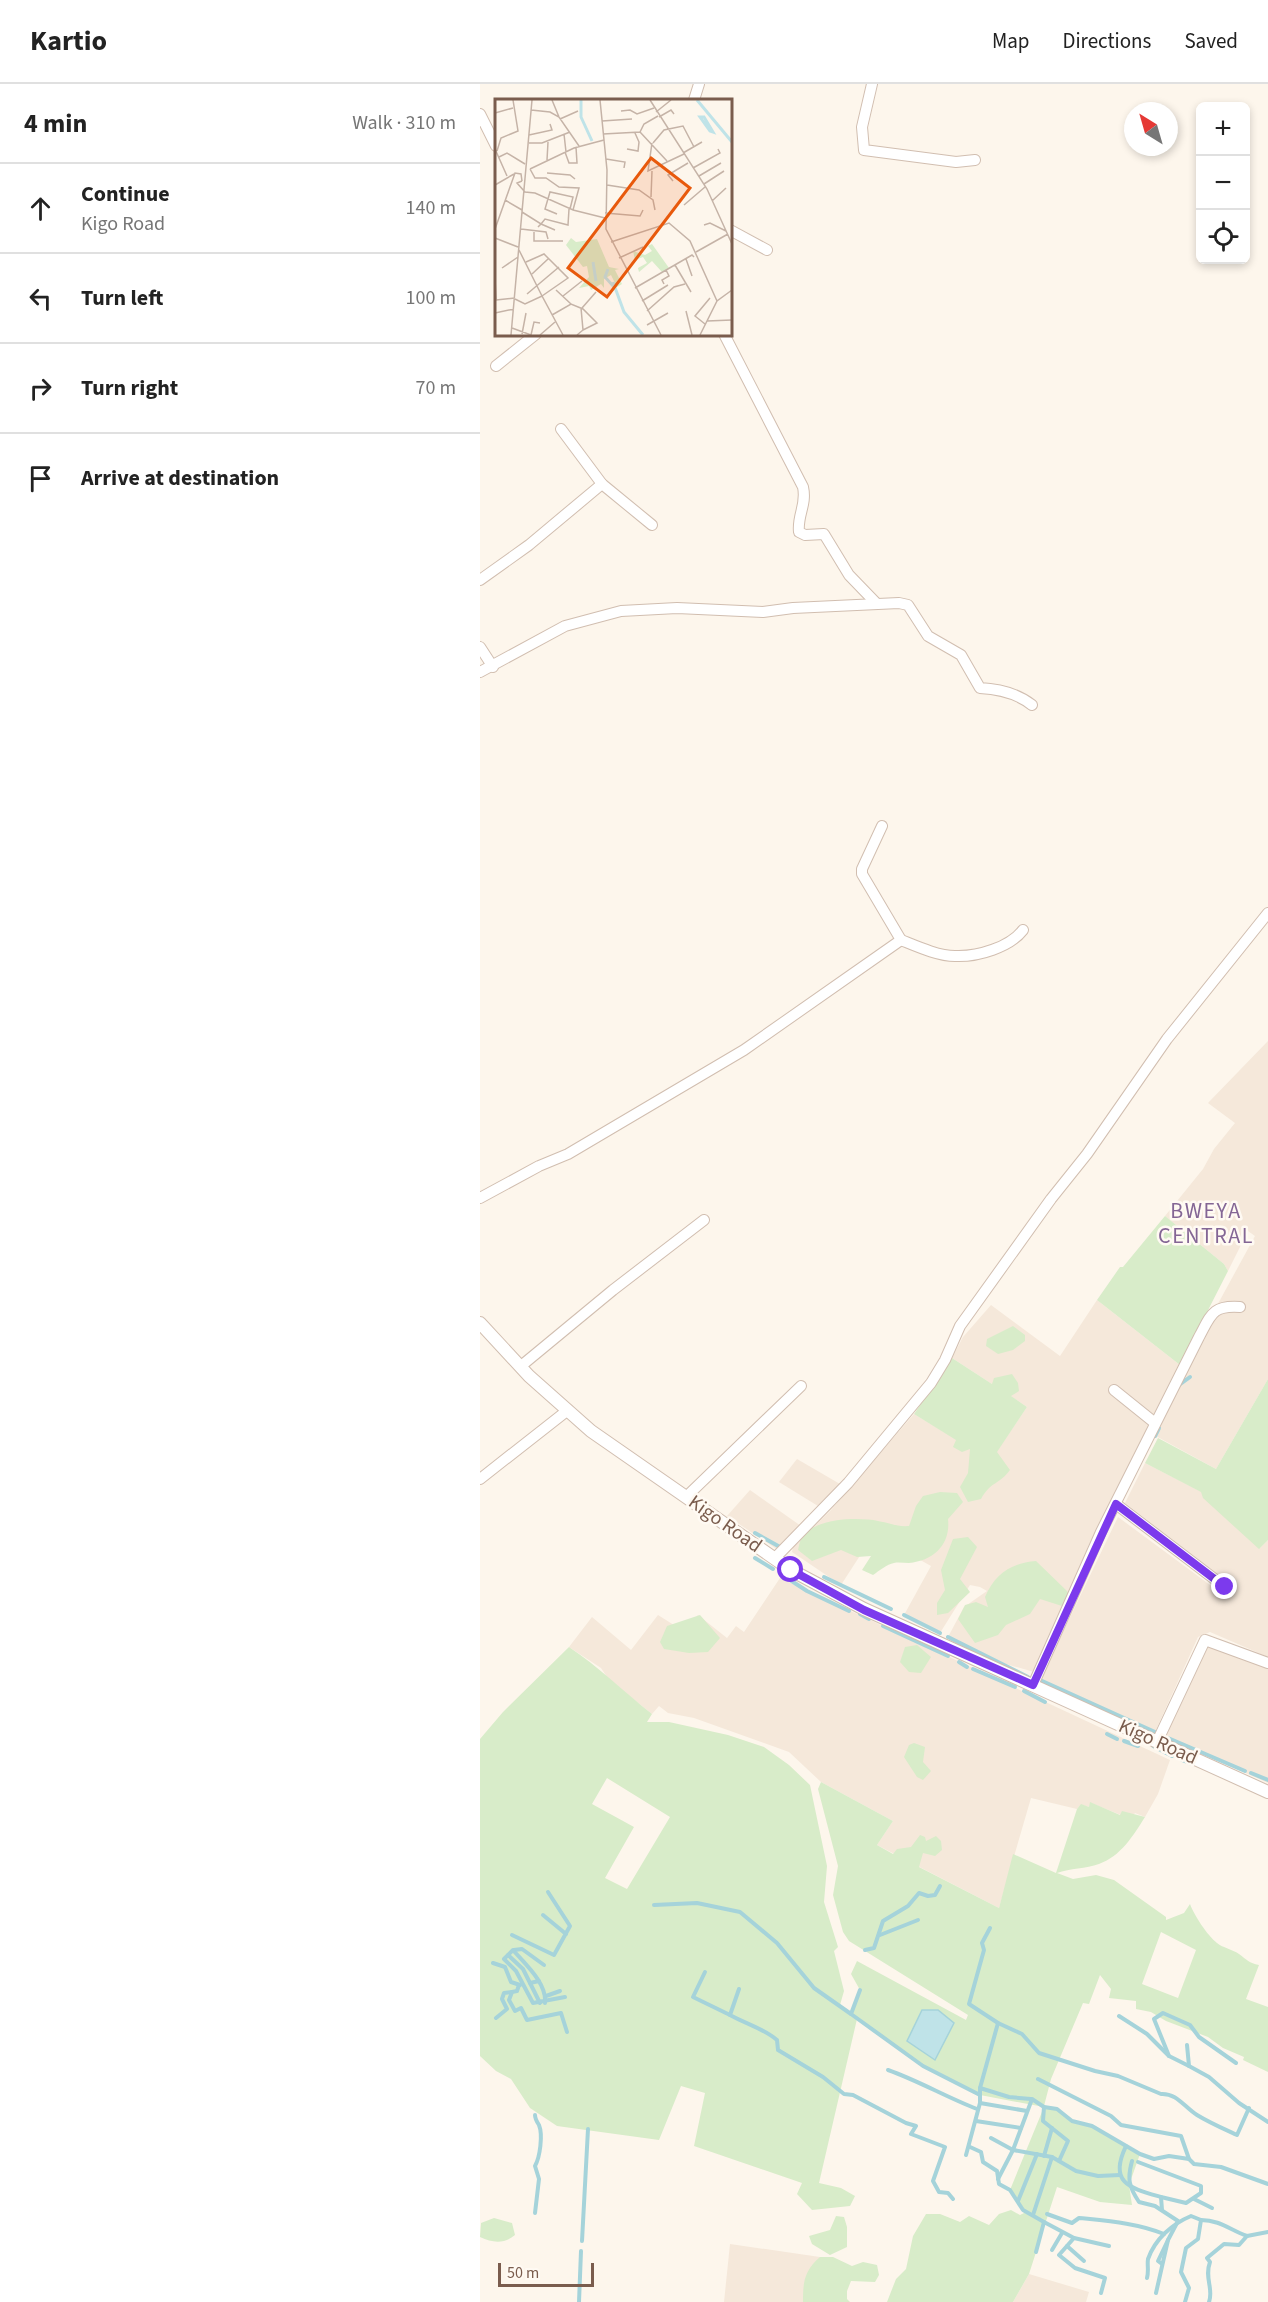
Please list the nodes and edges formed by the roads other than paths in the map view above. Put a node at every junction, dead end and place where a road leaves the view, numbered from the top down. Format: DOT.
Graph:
graph roads {
  1 [pos="699,84"];
  2 [pos="872,84"];
  3 [pos="694,99"];
  4 [pos="480,114"];
  5 [pos="495,144"];
  6 [pos="975,160"];
  7 [pos="732,231"];
  8 [pos="767,250"];
  9 [pos="534,336"];
  10 [pos="725,336"];
  11 [pos="496,366"];
  12 [pos="561,429"];
  13 [pos="602,484"];
  14 [pos="652,525"];
  15 [pos="480,580"];
  16 [pos="877,604"];
  17 [pos="480,647"];
  18 [pos="493,667"];
  19 [pos="480,672"];
  20 [pos="1032,705"];
  21 [pos="882,826"];
  22 [pos="1268,913"];
  23 [pos="1023,930"];
  24 [pos="901,940"];
  25 [pos="480,1198"];
  26 [pos="704,1220"];
  27 [pos="1240,1307"];
  28 [pos="480,1323"];
  29 [pos="520,1366"];
  30 [pos="801,1386"];
  31 [pos="1114,1390"];
  32 [pos="568,1410"];
  33 [pos="1155,1423"];
  34 [pos="480,1479"];
  35 [pos="686,1497"];
  36 [pos="1116,1504"];
  37 [pos="774,1559"];
  38 [pos="1225,1587"];
  39 [pos="1268,1663"];
  40 [pos="1033,1685"];
  41 [pos="1157,1742"];
  42 [pos="1268,1792"];
  1 -- 3 [label="street"];
  2 -- 6 [label="street"];
  4 -- 5 [label="street"];
  7 -- 8 [label="street"];
  9 -- 11 [label="street"];
  10 -- 16 [label="street"];
  12 -- 13 [label="street"];
  13 -- 14 [label="street"];
  13 -- 15 [label="street"];
  16 -- 18 [label="street"];
  16 -- 20 [label="street"];
  17 -- 18 [label="street"];
  18 -- 19 [label="street"];
  21 -- 24 [label="street"];
  22 -- 37 [label="street"];
  23 -- 24 [label="street"];
  24 -- 25 [label="street"];
  26 -- 29 [label="street"];
  27 -- 33 [label="street"];
  28 -- 29 [label="street, Kigo Road"];
  29 -- 32 [label="street, Kigo Road"];
  30 -- 35 [label="street"];
  31 -- 33 [label="street"];
  32 -- 34 [label="street"];
  32 -- 35 [label="street, Kigo Road"];
  33 -- 36 [label="street"];
  35 -- 37 [label="street, Kigo Road"];
  36 -- 38 [label="street"];
  36 -- 40 [label="street"];
  37 -- 40 [label="street, Kigo Road"];
  39 -- 41 [label="street"];
  40 -- 41 [label="street, Kigo Road"];
  41 -- 42 [label="street, Kigo Road"];
}
